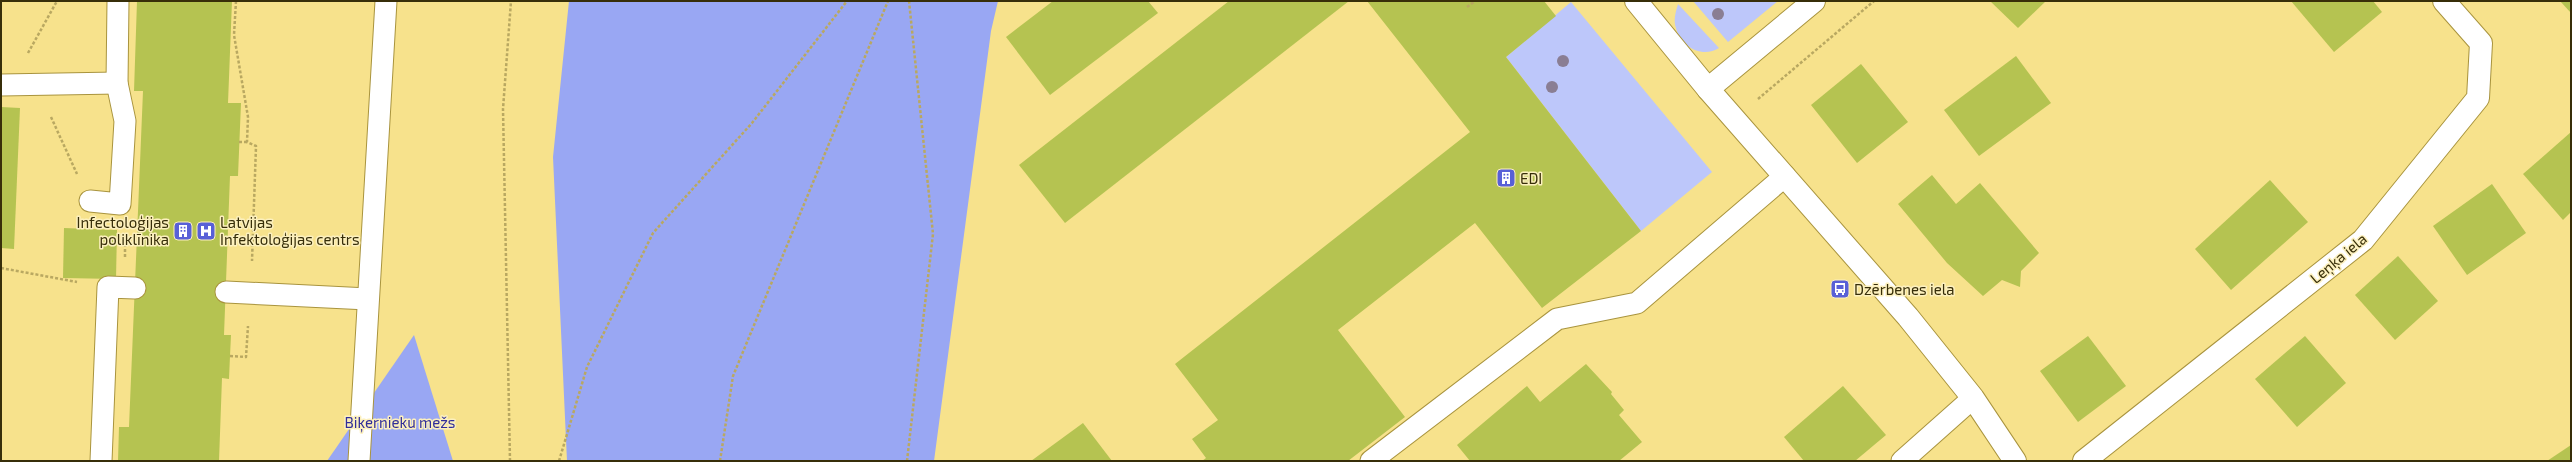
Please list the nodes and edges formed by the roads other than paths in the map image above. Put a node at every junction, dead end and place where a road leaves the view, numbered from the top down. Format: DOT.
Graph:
graph roads {
  1 [pos="118,1"];
  2 [pos="386,1"];
  3 [pos="1814,1"];
  4 [pos="2444,1"];
  5 [pos="1643,3"];
  6 [pos="117,84"];
  7 [pos="6,85"];
  8 [pos="1708,89"];
  9 [pos="1785,176"];
  10 [pos="90,201"];
  11 [pos="122,288"];
  12 [pos="226,292"];
  13 [pos="368,299"];
  14 [pos="1973,398"];
  15 [pos="101,461"];
  16 [pos="359,461"];
  17 [pos="1371,461"];
  18 [pos="1902,461"];
  19 [pos="2015,461"];
  20 [pos="2084,461"];
  1 -- 6 [label="lane"];
  2 -- 13 [label="lane"];
  3 -- 8 [label="street"];
  4 -- 20 [label="street, Leņķa iela"];
  5 -- 8 [label="street"];
  6 -- 7 [label="lane"];
  6 -- 10 [label="lane"];
  8 -- 9 [label="street"];
  9 -- 14 [label="street"];
  9 -- 17 [label="lane"];
  11 -- 15 [label="lane"];
  12 -- 13 [label="lane"];
  13 -- 16 [label="lane"];
  14 -- 18 [label="lane"];
  14 -- 19 [label="street"];
}
